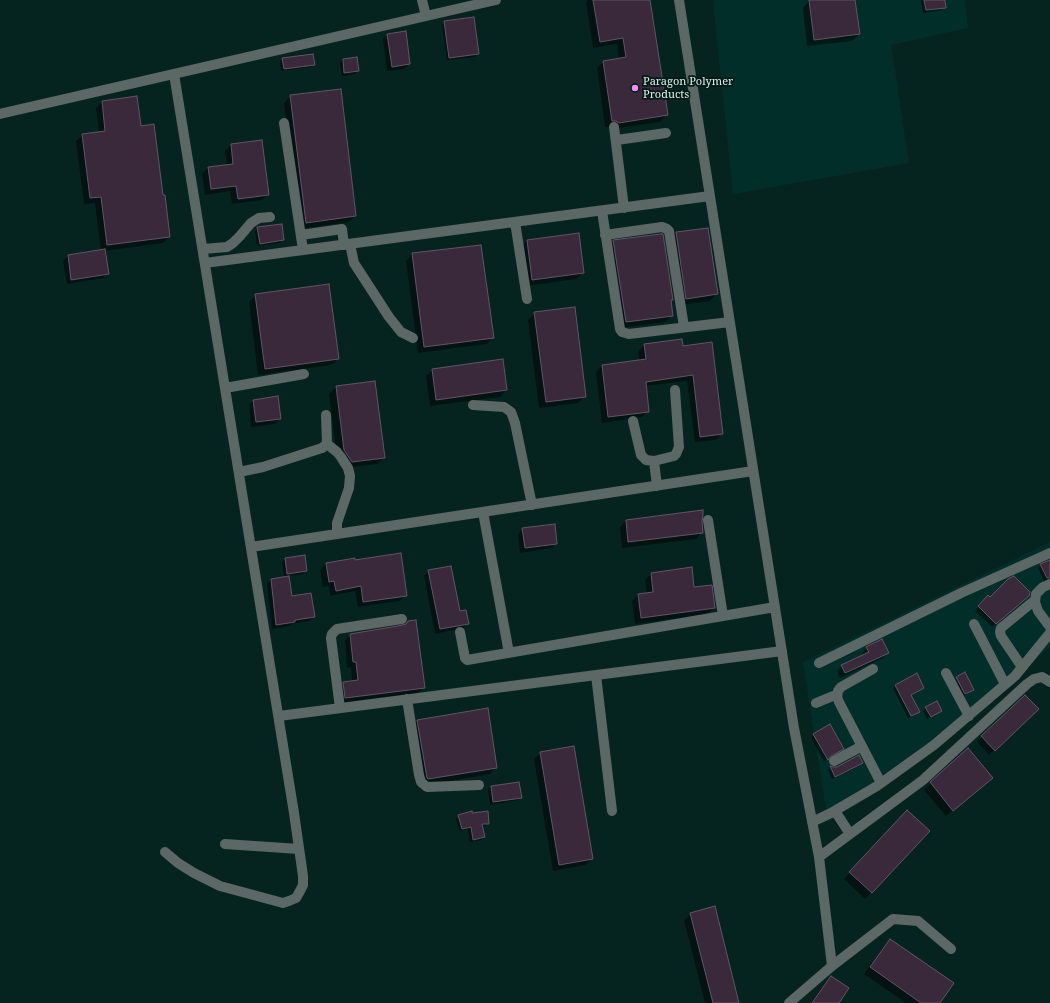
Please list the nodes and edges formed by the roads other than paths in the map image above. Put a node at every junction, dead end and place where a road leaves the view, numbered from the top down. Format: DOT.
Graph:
graph roads {
  1 [pos="422,0"];
  2 [pos="496,0"];
  3 [pos="679,0"];
  4 [pos="426,16"];
  5 [pos="174,74"];
  6 [pos="0,114"];
  7 [pos="284,123"];
  8 [pos="614,127"];
  9 [pos="666,133"];
  10 [pos="616,140"];
  11 [pos="710,196"];
  12 [pos="624,208"];
  13 [pos="602,211"];
  14 [pos="270,217"];
  15 [pos="515,222"];
  16 [pos="314,233"];
  17 [pos="606,234"];
  18 [pos="301,235"];
  19 [pos="347,244"];
  20 [pos="316,248"];
  21 [pos="202,250"];
  22 [pos="304,250"];
  23 [pos="205,263"];
  24 [pos="527,299"];
  25 [pos="730,322"];
  26 [pos="684,327"];
  27 [pos="413,338"];
  28 [pos="304,374"];
  29 [pos="225,388"];
  30 [pos="675,390"];
  31 [pos="473,405"];
  32 [pos="326,415"];
  33 [pos="633,421"];
  34 [pos="326,444"];
  35 [pos="654,461"];
  36 [pos="754,471"];
  37 [pos="239,472"];
  38 [pos="656,486"];
  39 [pos="532,505"];
  40 [pos="484,512"];
  41 [pos="708,520"];
  42 [pos="337,534"];
  43 [pos="251,547"];
  44 [pos="1050,553"];
  45 [pos="1050,584"];
  46 [pos="1035,600"];
  47 [pos="775,607"];
  48 [pos="723,616"];
  49 [pos="402,619"];
  50 [pos="974,624"];
  51 [pos="1050,627"];
  52 [pos="460,632"];
  53 [pos="1050,633"];
  54 [pos="782,650"];
  55 [pos="509,653"];
  56 [pos="819,663"];
  57 [pos="1022,668"];
  58 [pos="873,669"];
  59 [pos="946,673"];
  60 [pos="596,675"];
  61 [pos="1050,682"];
  62 [pos="1005,684"];
  63 [pos="837,697"];
  64 [pos="407,699"];
  65 [pos="816,703"];
  66 [pos="340,708"];
  67 [pos="279,716"];
  68 [pos="969,716"];
  69 [pos="862,746"];
  70 [pos="834,761"];
  71 [pos="881,783"];
  72 [pos="479,785"];
  73 [pos="612,810"];
  74 [pos="835,811"];
  75 [pos="812,822"];
  76 [pos="850,834"];
  77 [pos="225,844"];
  78 [pos="299,848"];
  79 [pos="165,852"];
  80 [pos="819,857"];
  81 [pos="951,949"];
  82 [pos="832,966"];
  83 [pos="789,1003"];
  1 -- 4 [label="street"];
  2 -- 4 [label="street"];
  3 -- 11 [label="street"];
  4 -- 5 [label="street"];
  5 -- 6 [label="street"];
  5 -- 21 [label="street"];
  7 -- 18 [label="street"];
  8 -- 10 [label="street"];
  9 -- 10 [label="street"];
  10 -- 12 [label="street"];
  11 -- 12 [label="street"];
  11 -- 25 [label="street"];
  12 -- 13 [label="street"];
  13 -- 15 [label="street"];
  13 -- 17 [label="street"];
  14 -- 21 [label="street"];
  15 -- 19 [label="street"];
  15 -- 24 [label="street"];
  16 -- 18 [label="street"];
  16 -- 19 [label="street"];
  16 -- 20 [label="street"];
  17 -- 26 [label="street"];
  17 -- 26 [label="street"];
  18 -- 22 [label="street"];
  19 -- 20 [label="street"];
  19 -- 27 [label="street"];
  20 -- 22 [label="street"];
  21 -- 23 [label="street"];
  22 -- 23 [label="street"];
  23 -- 29 [label="street"];
  25 -- 26 [label="street"];
  25 -- 36 [label="street"];
  28 -- 29 [label="street"];
  29 -- 37 [label="street"];
  30 -- 35 [label="street"];
  31 -- 39 [label="street"];
  32 -- 34 [label="street"];
  33 -- 35 [label="street"];
  34 -- 37 [label="street"];
  34 -- 42 [label="street"];
  35 -- 38 [label="street"];
  36 -- 38 [label="street"];
  36 -- 47 [label="street"];
  37 -- 43 [label="street"];
  38 -- 39 [label="street"];
  39 -- 40 [label="street"];
  40 -- 42 [label="street"];
  40 -- 55 [label="street"];
  41 -- 48 [label="street"];
  42 -- 43 [label="street"];
  43 -- 67 [label="street"];
  44 -- 56 [label="street"];
  45 -- 46 [label="street"];
  46 -- 51 [label="street"];
  46 -- 57 [label="street"];
  47 -- 48 [label="street"];
  47 -- 54 [label="street"];
  48 -- 55 [label="street"];
  49 -- 66 [label="street"];
  50 -- 62 [label="street"];
  52 -- 55 [label="street"];
  53 -- 57 [label="street"];
  54 -- 60 [label="street"];
  54 -- 75 [label="street"];
  57 -- 62 [label="street"];
  58 -- 63 [label="street"];
  59 -- 68 [label="street"];
  60 -- 64 [label="street"];
  60 -- 73 [label="street"];
  61 -- 76 [label="street"];
  62 -- 68 [label="street"];
  63 -- 65 [label="street"];
  63 -- 69 [label="street"];
  64 -- 66 [label="street"];
  64 -- 72 [label="street"];
  66 -- 67 [label="street"];
  67 -- 78 [label="street"];
  68 -- 71 [label="street"];
  69 -- 70 [label="street"];
  69 -- 71 [label="street"];
  71 -- 74 [label="street"];
  74 -- 75 [label="street"];
  74 -- 76 [label="street"];
  75 -- 80 [label="street"];
  76 -- 80 [label="street"];
  77 -- 78 [label="street"];
  78 -- 79 [label="street"];
  80 -- 82 [label="street"];
  81 -- 82 [label="street"];
  82 -- 83 [label="street"];
}
